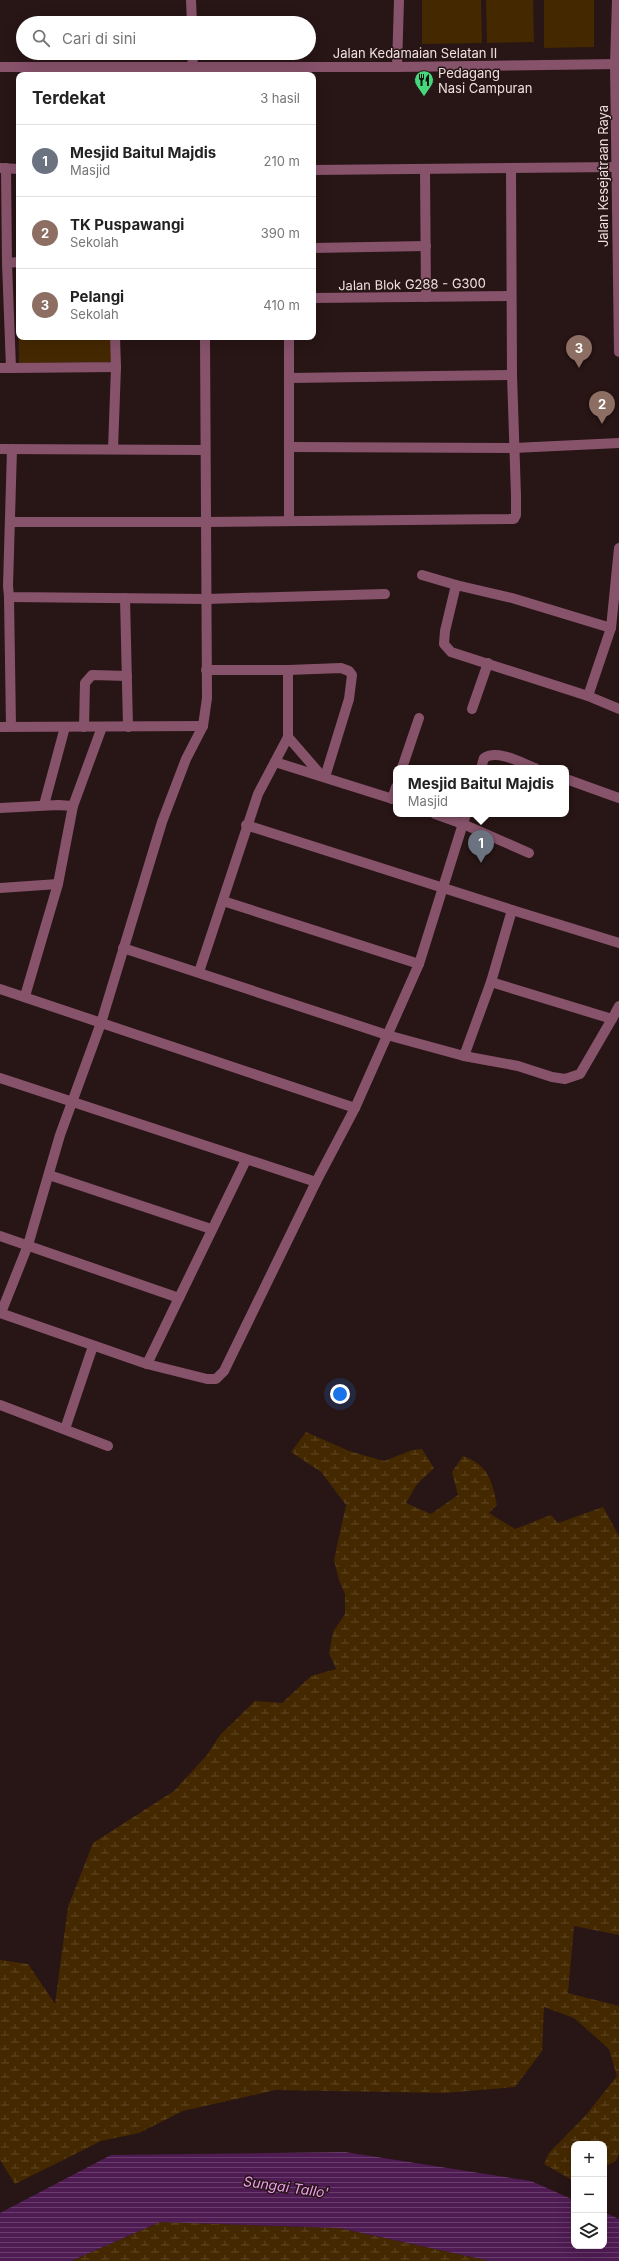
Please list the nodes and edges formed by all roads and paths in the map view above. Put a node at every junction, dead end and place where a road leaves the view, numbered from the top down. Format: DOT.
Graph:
graph roads {
  1 [pos="192,0"];
  2 [pos="399,0"];
  3 [pos="616,0"];
  4 [pos="192,16"];
  5 [pos="192,60"];
  6 [pos="617,64"];
  7 [pos="192,66"];
  8 [pos="0,67"];
  9 [pos="397,67"];
  10 [pos="207,71"];
  11 [pos="618,167"];
  12 [pos="3,168"];
  13 [pos="16,169"];
  14 [pos="511,169"];
  15 [pos="316,170"];
  16 [pos="425,170"];
  17 [pos="426,246"];
  18 [pos="316,248"];
  19 [pos="16,262"];
  20 [pos="7,263"];
  21 [pos="511,296"];
  22 [pos="426,297"];
  23 [pos="316,298"];
  24 [pos="16,304"];
  25 [pos="8,305"];
  26 [pos="114,340"];
  27 [pos="205,340"];
  28 [pos="289,340"];
  29 [pos="619,352"];
  30 [pos="116,367"];
  31 [pos="0,368"];
  32 [pos="10,368"];
  33 [pos="512,375"];
  34 [pos="289,378"];
  35 [pos="619,443"];
  36 [pos="289,447"];
  37 [pos="514,448"];
  38 [pos="0,449"];
  39 [pos="12,449"];
  40 [pos="113,449"];
  41 [pos="205,450"];
  42 [pos="289,521"];
  43 [pos="10,522"];
  44 [pos="207,522"];
  45 [pos="619,548"];
  46 [pos="422,575"];
  47 [pos="456,585"];
  48 [pos="385,594"];
  49 [pos="9,597"];
  50 [pos="125,598"];
  51 [pos="206,599"];
  52 [pos="611,628"];
  53 [pos="4,640"];
  54 [pos="488,663"];
  55 [pos="206,670"];
  56 [pos="288,670"];
  57 [pos="127,676"];
  58 [pos="588,696"];
  59 [pos="472,709"];
  60 [pos="619,709"];
  61 [pos="419,718"];
  62 [pos="203,726"];
  63 [pos="5,727"];
  64 [pos="65,727"];
  65 [pos="84,727"];
  66 [pos="102,727"];
  67 [pos="128,727"];
  68 [pos="288,737"];
  69 [pos="275,762"];
  70 [pos="403,765"];
  71 [pos="482,765"];
  72 [pos="525,765"];
  73 [pos="323,776"];
  74 [pos="569,780"];
  75 [pos="619,798"];
  76 [pos="393,800"];
  77 [pos="44,805"];
  78 [pos="73,806"];
  79 [pos="0,808"];
  80 [pos="453,817"];
  81 [pos="465,819"];
  82 [pos="246,825"];
  83 [pos="528,853"];
  84 [pos="58,884"];
  85 [pos="0,888"];
  86 [pos="443,889"];
  87 [pos="223,901"];
  88 [pos="512,910"];
  89 [pos="619,943"];
  90 [pos="123,948"];
  91 [pos="418,964"];
  92 [pos="199,972"];
  93 [pos="491,982"];
  94 [pos="0,989"];
  95 [pos="25,996"];
  96 [pos="619,1006"];
  97 [pos="612,1019"];
  98 [pos="101,1023"];
  99 [pos="387,1035"];
  100 [pos="464,1056"];
  101 [pos="0,1080"];
  102 [pos="71,1103"];
  103 [pos="355,1108"];
  104 [pos="246,1160"];
  105 [pos="49,1175"];
  106 [pos="316,1182"];
  107 [pos="211,1229"];
  108 [pos="0,1236"];
  109 [pos="28,1245"];
  110 [pos="179,1298"];
  111 [pos="1,1313"];
  112 [pos="93,1346"];
  113 [pos="147,1364"];
  114 [pos="0,1405"];
  115 [pos="65,1428"];
  116 [pos="108,1446"];
  1 -- 4 [label="street"];
  2 -- 9 [label="street"];
  3 -- 6 [label="street, Jalan Kesejatraan Raya"];
  5 -- 7 [label="street"];
  6 -- 9 [label="street, Jalan Kedamaian Selatan II"];
  6 -- 11 [label="street, Jalan Kesejatraan Raya"];
  7 -- 8 [label="street, Jalan Kedamaian Selatan II"];
  7 -- 10 [label="street, Jalan Kedamaian Selatan II"];
  9 -- 10 [label="street, Jalan Kedamaian Selatan II"];
  11 -- 14 [label="street"];
  11 -- 29 [label="street, Jalan Kesejatraan Raya"];
  12 -- 13 [label="street"];
  12 -- 20 [label="street"];
  14 -- 16 [label="street"];
  14 -- 21 [label="street"];
  15 -- 16 [label="street"];
  16 -- 17 [label="street"];
  17 -- 18 [label="street"];
  17 -- 22 [label="street"];
  19 -- 20 [label="street"];
  20 -- 25 [label="street"];
  21 -- 22 [label="street, Jalan Blok G288 - G300"];
  21 -- 33 [label="street"];
  22 -- 23 [label="street, Jalan Blok G288 - G300"];
  24 -- 25 [label="street"];
  25 -- 32 [label="street"];
  26 -- 30 [label="street"];
  27 -- 41 [label="street"];
  28 -- 34 [label="street"];
  30 -- 32 [label="street"];
  30 -- 40 [label="street"];
  31 -- 32 [label="street"];
  33 -- 34 [label="street"];
  33 -- 37 [label="street"];
  34 -- 36 [label="street"];
  35 -- 37 [label="street"];
  36 -- 37 [label="street"];
  36 -- 42 [label="street"];
  37 -- 42 [label="street"];
  38 -- 39 [label="street"];
  39 -- 40 [label="street"];
  39 -- 43 [label="street"];
  40 -- 41 [label="street"];
  41 -- 44 [label="street"];
  42 -- 44 [label="street"];
  43 -- 44 [label="street"];
  43 -- 49 [label="street"];
  44 -- 51 [label="street"];
  45 -- 52 [label="street"];
  46 -- 47 [label="street"];
  47 -- 52 [label="street"];
  47 -- 54 [label="street"];
  48 -- 51 [label="street"];
  49 -- 50 [label="street"];
  49 -- 53 [label="street"];
  50 -- 51 [label="street"];
  50 -- 57 [label="street"];
  51 -- 55 [label="street"];
  52 -- 58 [label="street"];
  53 -- 63 [label="street"];
  54 -- 58 [label="street"];
  54 -- 59 [label="street"];
  55 -- 56 [label="street"];
  55 -- 62 [label="street"];
  56 -- 68 [label="street"];
  56 -- 73 [label="street"];
  57 -- 65 [label="street"];
  57 -- 67 [label="street"];
  58 -- 60 [label="street"];
  61 -- 70 [label="street"];
  62 -- 67 [label="street"];
  62 -- 90 [label="street"];
  63 -- 64 [label="street"];
  64 -- 65 [label="street"];
  64 -- 77 [label="street"];
  65 -- 66 [label="street"];
  66 -- 67 [label="street"];
  66 -- 78 [label="street"];
  68 -- 69 [label="street"];
  68 -- 73 [label="street"];
  69 -- 73 [label="street"];
  69 -- 82 [label="street"];
  71 -- 72 [label="street"];
  73 -- 76 [label="street"];
  74 -- 75 [label="street"];
  77 -- 78 [label="street"];
  77 -- 79 [label="street"];
  78 -- 84 [label="street"];
  80 -- 81 [label="street"];
  81 -- 83 [label="street"];
  81 -- 86 [label="street"];
  82 -- 86 [label="street"];
  82 -- 87 [label="street"];
  84 -- 85 [label="street"];
  84 -- 95 [label="street"];
  86 -- 88 [label="street"];
  86 -- 91 [label="street"];
  87 -- 91 [label="street"];
  87 -- 92 [label="street"];
  88 -- 89 [label="street"];
  88 -- 93 [label="street"];
  90 -- 92 [label="street"];
  90 -- 98 [label="street"];
  91 -- 99 [label="street"];
  92 -- 99 [label="street"];
  93 -- 97 [label="street"];
  93 -- 100 [label="street"];
  94 -- 95 [label="street"];
  95 -- 98 [label="street"];
  96 -- 97 [label="street"];
  97 -- 100 [label="street"];
  98 -- 102 [label="street"];
  98 -- 103 [label="street"];
  99 -- 100 [label="street"];
  99 -- 103 [label="street"];
  101 -- 102 [label="street"];
  102 -- 104 [label="street"];
  102 -- 105 [label="street"];
  103 -- 106 [label="street"];
  104 -- 106 [label="street"];
  104 -- 107 [label="street"];
  105 -- 107 [label="street"];
  105 -- 109 [label="street"];
  106 -- 113 [label="street"];
  107 -- 110 [label="street"];
  108 -- 109 [label="street"];
  109 -- 110 [label="street"];
  109 -- 111 [label="street"];
  110 -- 113 [label="street"];
  111 -- 112 [label="street"];
  112 -- 113 [label="street"];
  112 -- 115 [label="street"];
  114 -- 115 [label="street"];
  115 -- 116 [label="street"];
}
